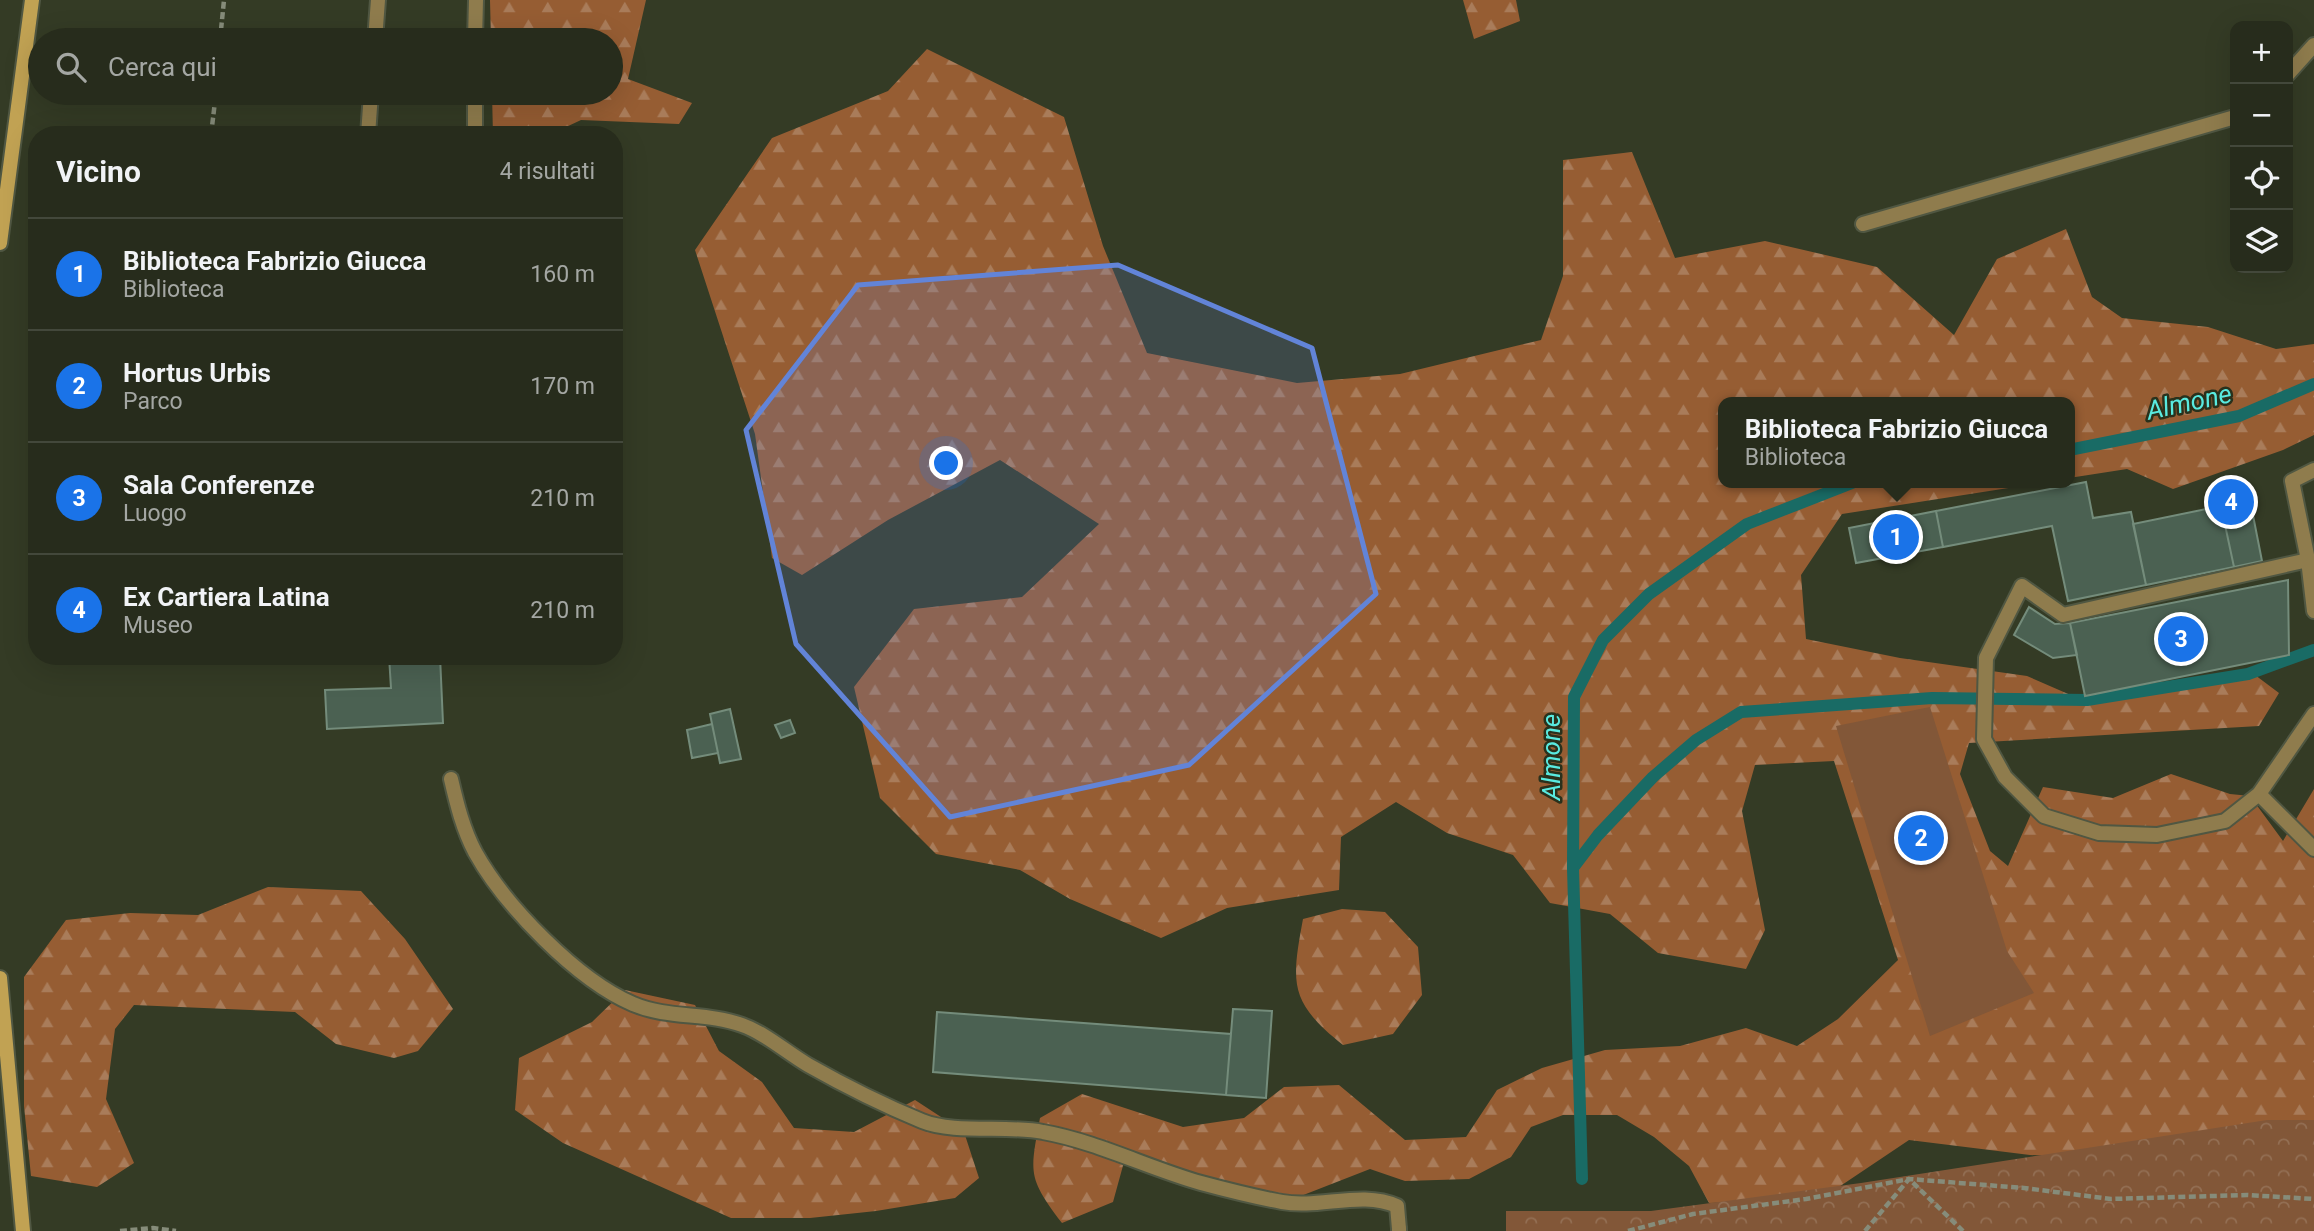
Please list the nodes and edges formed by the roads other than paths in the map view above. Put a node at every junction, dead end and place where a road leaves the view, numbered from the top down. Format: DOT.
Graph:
graph roads {
  1 [pos="32,0"];
  2 [pos="378,0"];
  3 [pos="475,0"];
  4 [pos="28,28"];
  5 [pos="376,28"];
  6 [pos="475,28"];
  7 [pos="28,30"];
  8 [pos="2314,45"];
  9 [pos="2293,68"];
  10 [pos="370,105"];
  11 [pos="475,105"];
  12 [pos="2230,118"];
  13 [pos="369,126"];
  14 [pos="475,126"];
  15 [pos="1863,224"];
  16 [pos="0,243"];
  17 [pos="2314,470"];
  18 [pos="2308,560"];
  19 [pos="2314,611"];
  20 [pos="2314,714"];
  21 [pos="451,779"];
  22 [pos="2259,794"];
  23 [pos="2314,849"];
  24 [pos="0,978"];
  25 [pos="1399,1230"];
  26 [pos="23,1231"];
  1 -- 4 [label="main road"];
  2 -- 5 [label="lane"];
  3 -- 6 [label="lane"];
  7 -- 16 [label="main road"];
  8 -- 9 [label="lane"];
  10 -- 13 [label="lane"];
  11 -- 14 [label="lane"];
  12 -- 15 [label="lane"];
  17 -- 18 [label="lane"];
  18 -- 19 [label="lane"];
  18 -- 22 [label="lane"];
  20 -- 22 [label="lane"];
  21 -- 25 [label="lane"];
  22 -- 23 [label="lane"];
  24 -- 26 [label="main road"];
}
